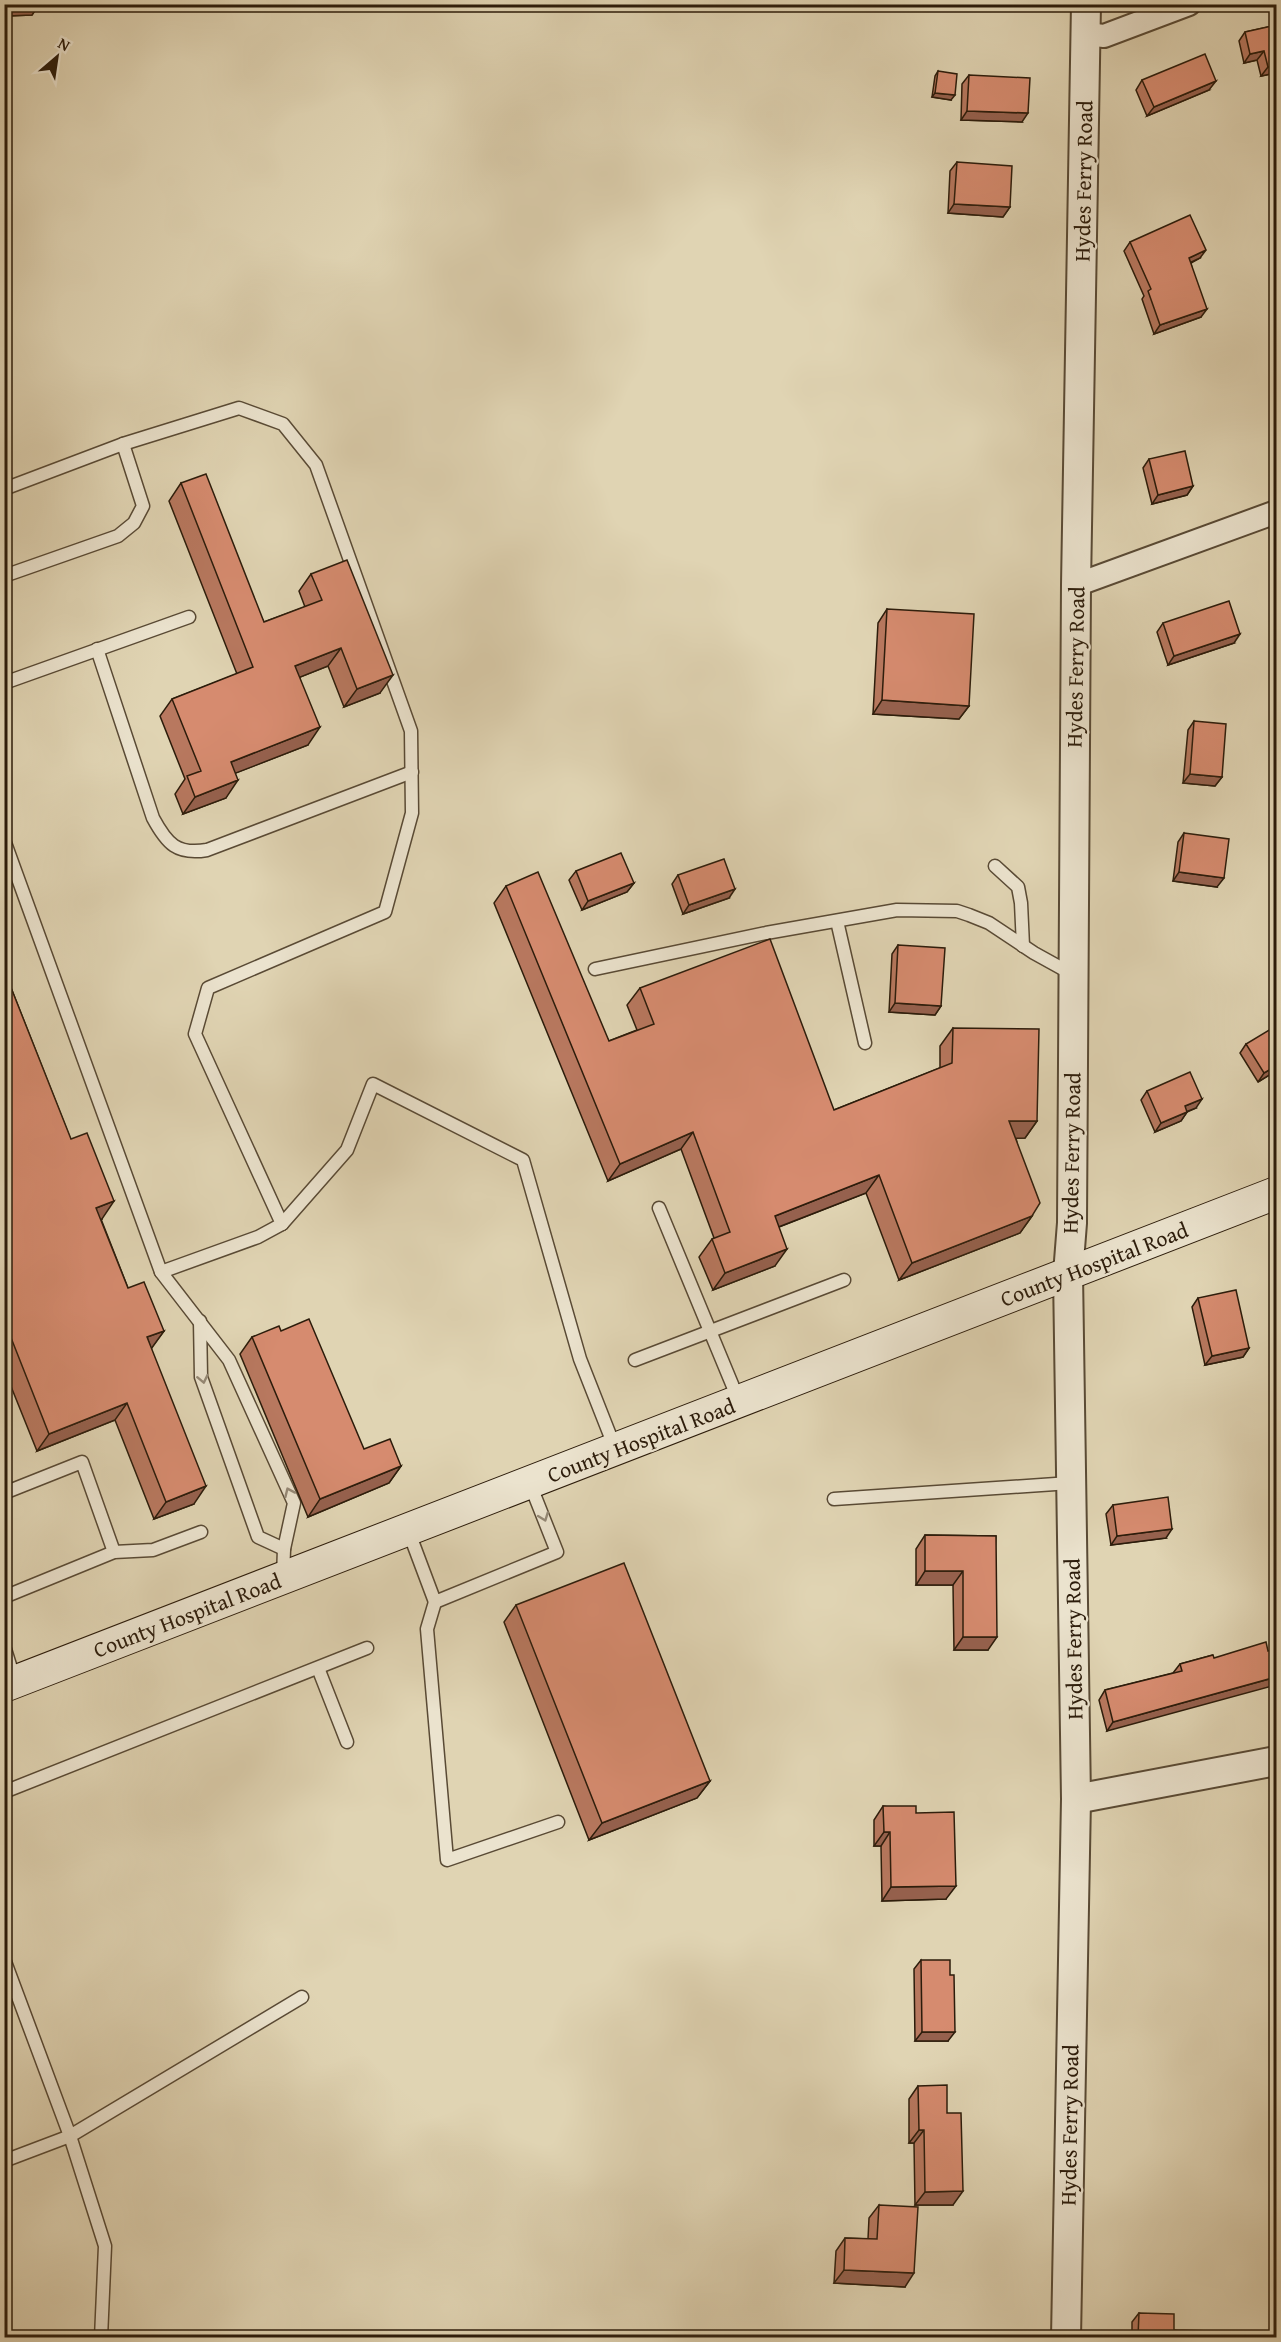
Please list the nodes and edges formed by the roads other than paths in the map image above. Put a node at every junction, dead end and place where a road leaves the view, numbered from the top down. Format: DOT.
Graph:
graph roads {
  1 [pos="1086,4"];
  2 [pos="1189,4"];
  3 [pos="1086,34"];
  4 [pos="123,444"];
  5 [pos="4,489"];
  6 [pos="1276,512"];
  7 [pos="4,576"];
  8 [pos="1076,585"];
  9 [pos="189,617"];
  10 [pos="97,649"];
  11 [pos="4,683"];
  12 [pos="412,772"];
  13 [pos="4,840"];
  14 [pos="995,866"];
  15 [pos="837,921"];
  16 [pos="1023,946"];
  17 [pos="595,969"];
  18 [pos="1072,974"];
  19 [pos="865,1043"];
  20 [pos="1276,1193"];
  21 [pos="659,1208"];
  22 [pos="282,1224"];
  23 [pos="161,1272"];
  24 [pos="1068,1274"];
  25 [pos="844,1280"];
  26 [pos="200,1321"];
  27 [pos="710,1331"];
  28 [pos="635,1360"];
  29 [pos="739,1402"];
  30 [pos="615,1449"];
  31 [pos="530,1483"];
  32 [pos="1070,1483"];
  33 [pos="4,1493"];
  34 [pos="834,1499"];
  35 [pos="408,1530"];
  36 [pos="201,1532"];
  37 [pos="114,1552"];
  38 [pos="283,1564"];
  39 [pos="4,1597"];
  40 [pos="435,1602"];
  41 [pos="4,1646"];
  42 [pos="367,1648"];
  43 [pos="318,1668"];
  44 [pos="10,1684"];
  45 [pos="347,1742"];
  46 [pos="1276,1761"];
  47 [pos="4,1792"];
  48 [pos="1076,1800"];
  49 [pos="558,1822"];
  50 [pos="4,1959"];
  51 [pos="302,1997"];
  52 [pos="70,2136"];
  53 [pos="4,2161"];
  54 [pos="101,2337"];
  55 [pos="1066,2337"];
  1 -- 3 [label="street, Hydes Ferry Road"];
  2 -- 3 [label="street"];
  3 -- 8 [label="street, Hydes Ferry Road"];
  4 -- 5 [label="lane"];
  4 -- 7 [label="lane"];
  4 -- 12 [label="lane"];
  6 -- 8 [label="street"];
  8 -- 18 [label="street, Hydes Ferry Road"];
  9 -- 10 [label="lane"];
  10 -- 11 [label="lane"];
  10 -- 12 [label="lane"];
  12 -- 22 [label="lane"];
  13 -- 23 [label="lane"];
  14 -- 16 [label="lane"];
  15 -- 16 [label="lane"];
  15 -- 17 [label="lane"];
  15 -- 19 [label="lane"];
  16 -- 18 [label="lane"];
  18 -- 24 [label="street, Hydes Ferry Road"];
  20 -- 24 [label="main road, County Hospital Road"];
  21 -- 27 [label="lane"];
  22 -- 23 [label="lane"];
  22 -- 30 [label="lane"];
  23 -- 26 [label="lane"];
  24 -- 29 [label="main road, County Hospital Road"];
  24 -- 32 [label="street, Hydes Ferry Road"];
  25 -- 27 [label="lane"];
  26 -- 38 [label="lane, one-way"];
  38 -- 26 [label="lane, one-way"];
  27 -- 28 [label="lane"];
  27 -- 29 [label="lane"];
  29 -- 30 [label="main road, County Hospital Road"];
  30 -- 31 [label="main road, County Hospital Road"];
  31 -- 35 [label="main road, County Hospital Road"];
  31 -- 40 [label="lane, one-way"];
  32 -- 34 [label="lane"];
  32 -- 48 [label="street, Hydes Ferry Road"];
  33 -- 37 [label="lane"];
  35 -- 38 [label="main road, County Hospital Road"];
  35 -- 40 [label="lane"];
  36 -- 37 [label="lane"];
  37 -- 39 [label="lane"];
  38 -- 44 [label="main road, County Hospital Road"];
  40 -- 49 [label="lane"];
  41 -- 44 [label="lane"];
  42 -- 43 [label="lane"];
  43 -- 45 [label="lane"];
  43 -- 47 [label="lane"];
  46 -- 48 [label="street"];
  48 -- 55 [label="street, Hydes Ferry Road"];
  50 -- 52 [label="lane"];
  51 -- 52 [label="lane"];
  52 -- 53 [label="lane"];
  52 -- 54 [label="lane"];
}
